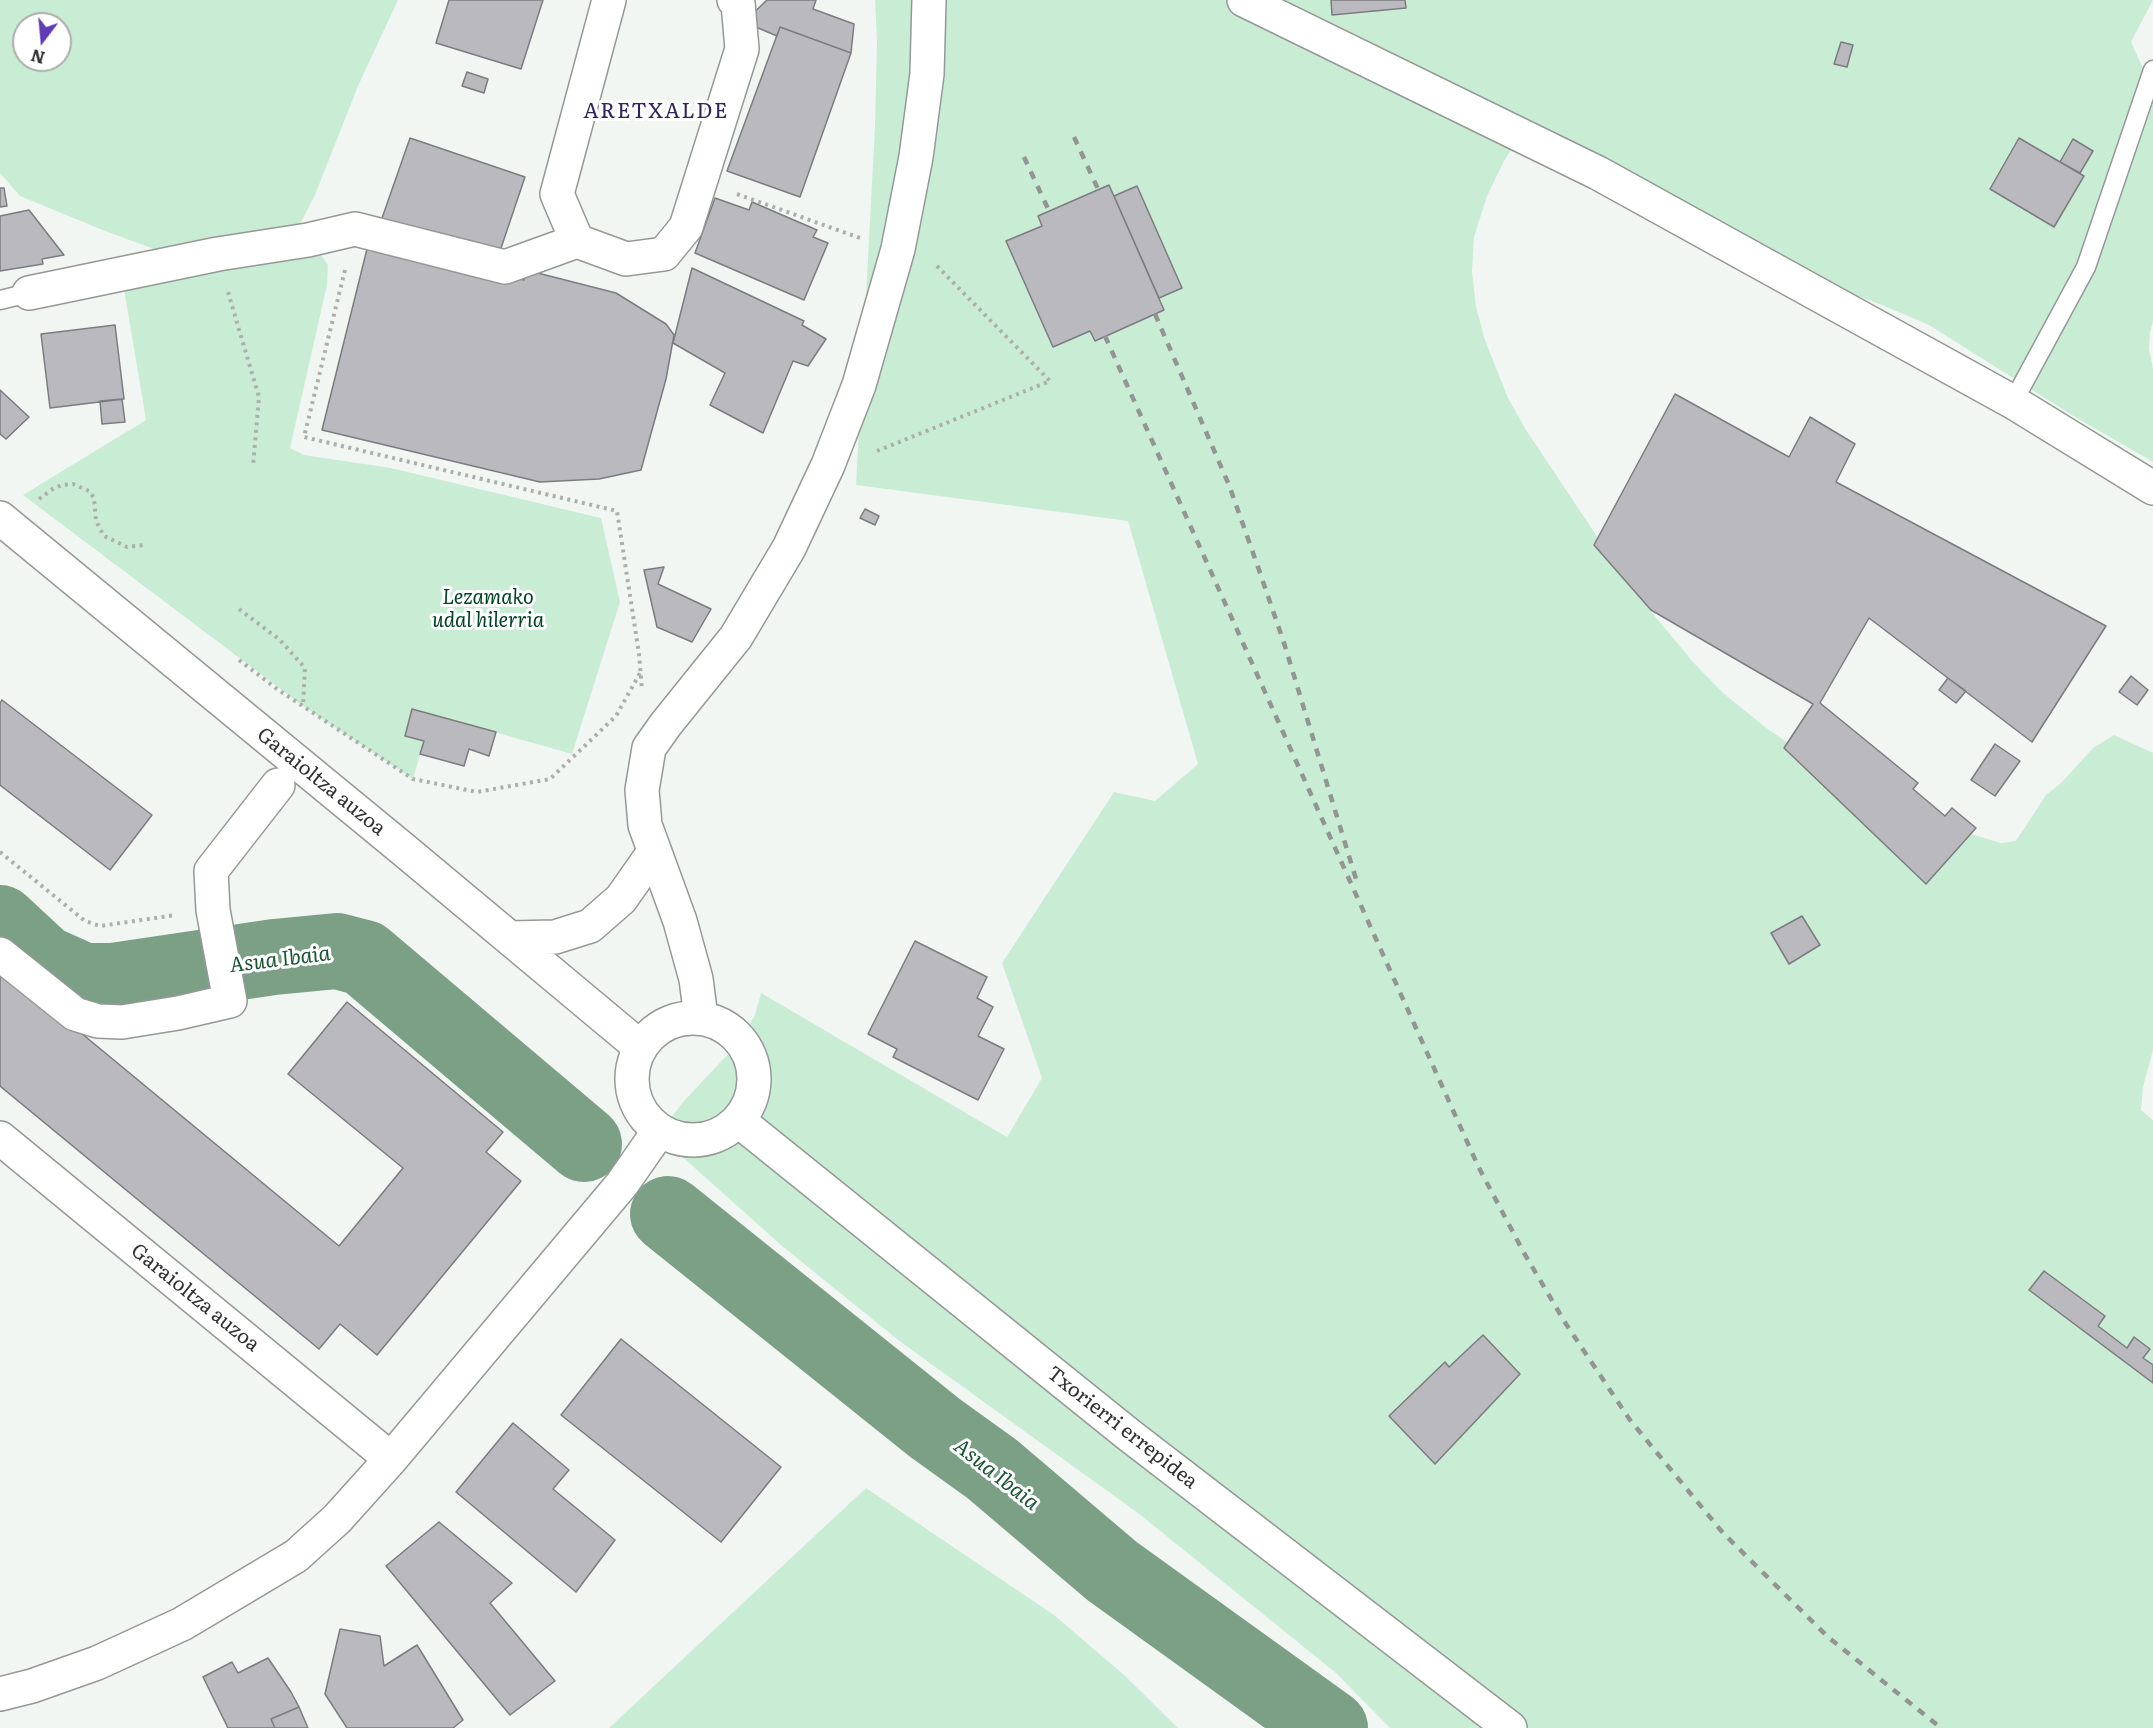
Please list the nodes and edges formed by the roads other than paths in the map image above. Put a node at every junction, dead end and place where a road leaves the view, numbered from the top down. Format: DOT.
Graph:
graph roads {
  1 [pos="609,0"];
  2 [pos="929,0"];
  3 [pos="1244,0"];
  4 [pos="738,1"];
  5 [pos="2153,70"];
  6 [pos="577,241"];
  7 [pos="14,296"];
  8 [pos="2013,402"];
  9 [pos="2153,488"];
  10 [pos="0,518"];
  11 [pos="278,785"];
  12 [pos="654,852"];
  13 [pos="510,938"];
  14 [pos="0,954"];
  15 [pos="701,1018"];
  16 [pos="640,1047"];
  17 [pos="739,1121"];
  18 [pos="659,1131"];
  19 [pos="0,1138"];
  20 [pos="391,1459"];
  21 [pos="0,1694"];
  22 [pos="1510,1728"];
  1 -- 6 [label="street"];
  2 -- 12 [label="street"];
  3 -- 8 [label="street"];
  4 -- 6 [label="street"];
  5 -- 8 [label="lane"];
  6 -- 7 [label="street"];
  8 -- 9 [label="street"];
  10 -- 13 [label="street, Garaioltza auzoa"];
  11 -- 14 [label="street"];
  12 -- 13 [label="street"];
  12 -- 15 [label="street"];
  13 -- 16 [label="street, Garaioltza auzoa"];
  15 -- 16 [label="street"];
  15 -- 17 [label="street"];
  16 -- 18 [label="street"];
  17 -- 18 [label="street"];
  17 -- 22 [label="street, Txorierri errepidea"];
  18 -- 20 [label="street"];
  19 -- 20 [label="street, Garaioltza auzoa"];
  20 -- 21 [label="street"];
}
